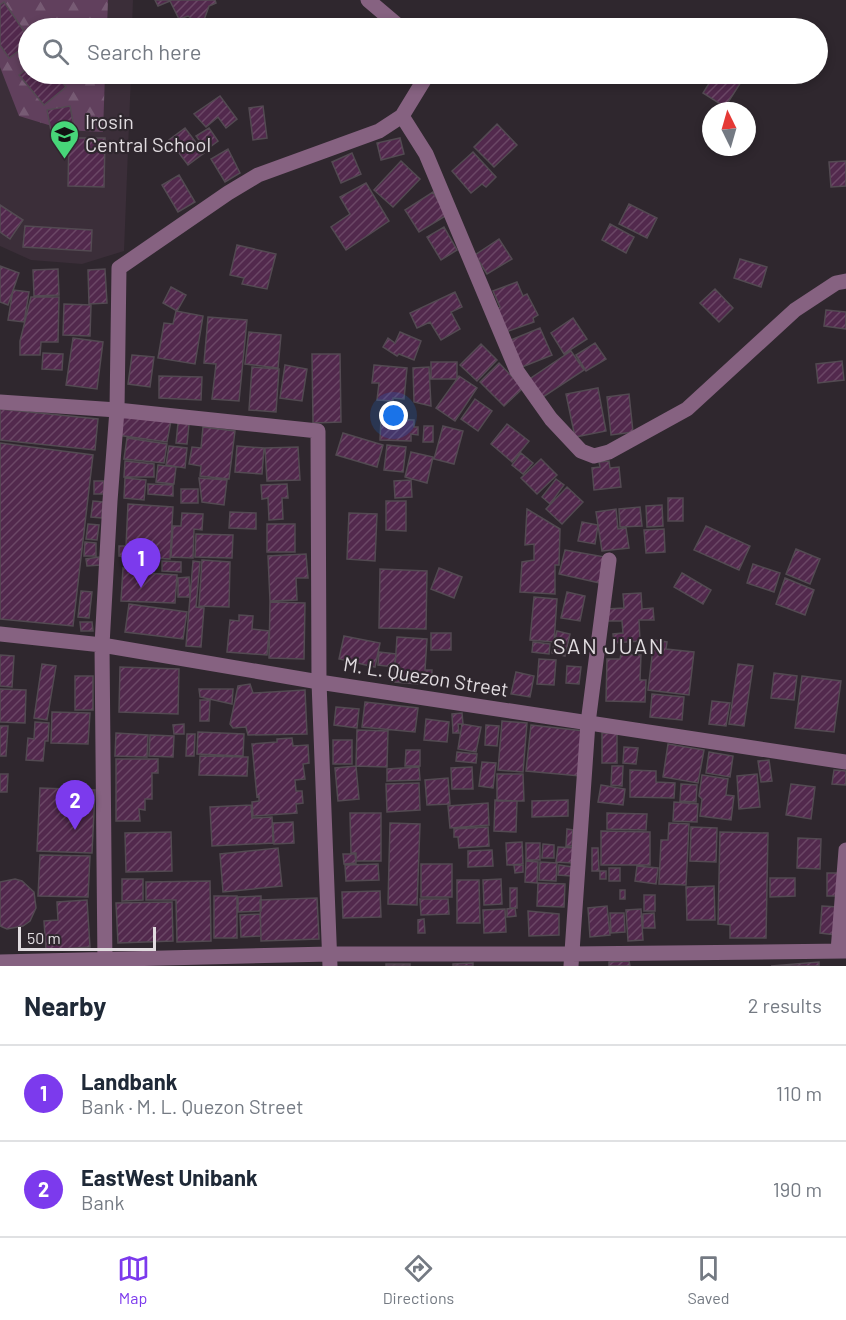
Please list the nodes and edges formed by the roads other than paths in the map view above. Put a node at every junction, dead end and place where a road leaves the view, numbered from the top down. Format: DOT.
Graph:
graph roads {
  1 [pos="368,0"];
  2 [pos="389,18"];
  3 [pos="422,84"];
  4 [pos="402,116"];
  5 [pos="846,282"];
  6 [pos="0,402"];
  7 [pos="117,410"];
  8 [pos="609,560"];
  9 [pos="0,634"];
  10 [pos="102,645"];
  11 [pos="319,682"];
  12 [pos="588,723"];
  13 [pos="846,762"];
  14 [pos="846,850"];
  15 [pos="842,951"];
  16 [pos="330,960"];
  17 [pos="571,960"];
  18 [pos="0,963"];
  19 [pos="105,963"];
  1 -- 2 [label="street"];
  3 -- 4 [label="street"];
  4 -- 5 [label="street"];
  4 -- 7 [label="street"];
  6 -- 7 [label="street"];
  7 -- 10 [label="street"];
  7 -- 11 [label="street"];
  8 -- 12 [label="street"];
  9 -- 10 [label="street, M. L. Quezon Street"];
  10 -- 11 [label="street, M. L. Quezon Street"];
  10 -- 19 [label="street"];
  11 -- 12 [label="street, M. L. Quezon Street"];
  11 -- 16 [label="street"];
  12 -- 13 [label="street, M. L. Quezon Street"];
  12 -- 17 [label="street"];
  14 -- 15 [label="street"];
  15 -- 17 [label="street"];
  16 -- 17 [label="street"];
  16 -- 19 [label="street"];
  18 -- 19 [label="street"];
}
